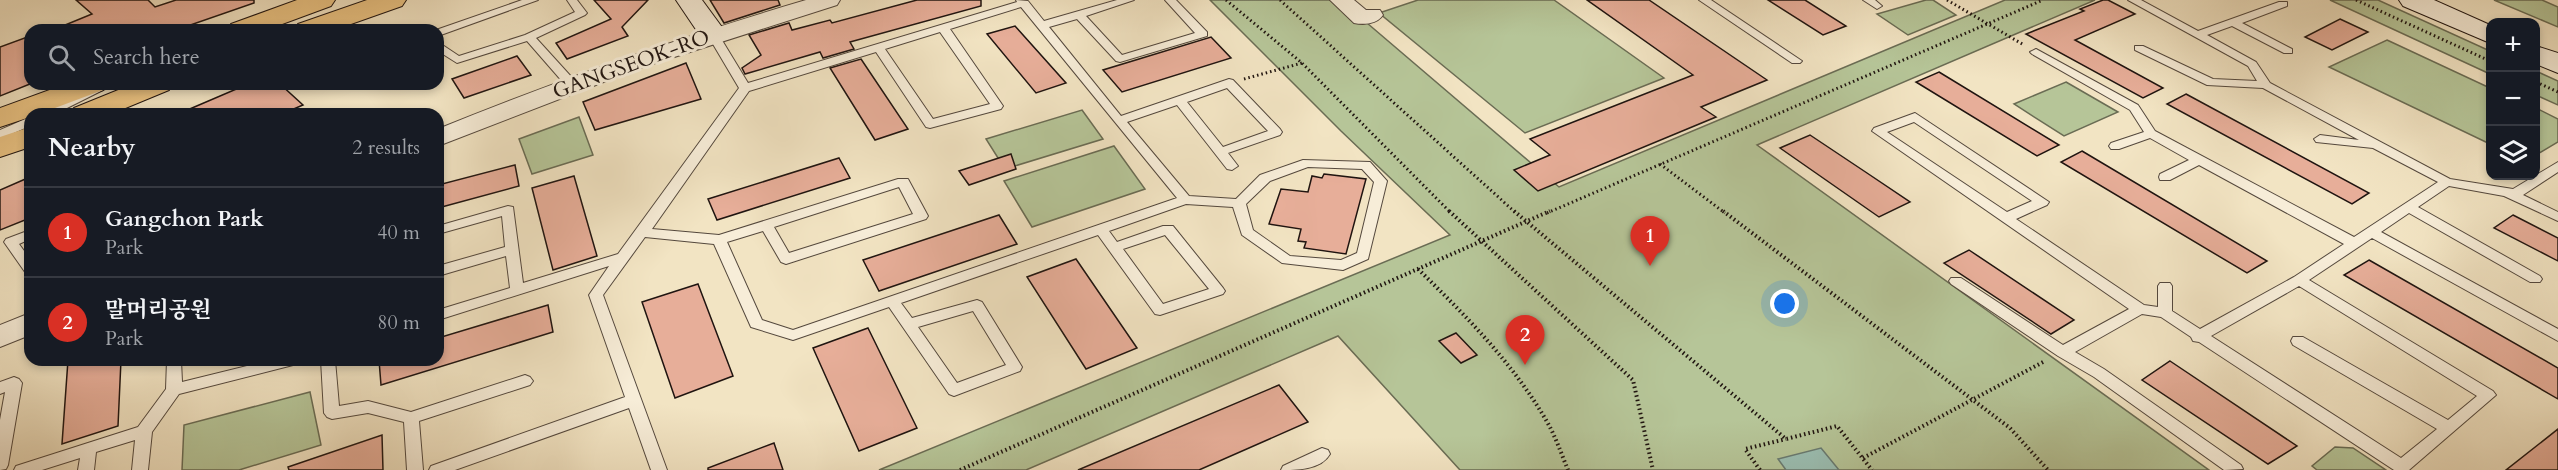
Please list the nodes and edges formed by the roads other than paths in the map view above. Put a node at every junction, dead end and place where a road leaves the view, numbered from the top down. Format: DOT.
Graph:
graph roads {
  1 [pos="322,0"];
  2 [pos="393,0"];
  3 [pos="533,0"];
  4 [pos="572,0"];
  5 [pos="689,0"];
  6 [pos="829,0"];
  7 [pos="1130,0"];
  8 [pos="1170,0"];
  9 [pos="1341,0"];
  10 [pos="1726,0"];
  11 [pos="2133,0"];
  12 [pos="2412,0"];
  13 [pos="2451,0"];
  14 [pos="1022,2"];
  15 [pos="1708,3"];
  16 [pos="2283,3"];
  17 [pos="1079,15"];
  18 [pos="1372,15"];
  19 [pos="2494,18"];
  20 [pos="2232,22"];
  21 [pos="256,24"];
  22 [pos="325,24"];
  23 [pos="1041,26"];
  24 [pos="943,28"];
  25 [pos="444,31"];
  26 [pos="2486,32"];
  27 [pos="713,34"];
  28 [pos="2198,35"];
  29 [pos="529,37"];
  30 [pos="2540,38"];
  31 [pos="2558,46"];
  32 [pos="878,47"];
  33 [pos="2139,48"];
  34 [pos="444,50"];
  35 [pos="2288,51"];
  36 [pos="2036,52"];
  37 [pos="2540,56"];
  38 [pos="1796,60"];
  39 [pos="2558,64"];
  40 [pos="572,85"];
  41 [pos="2266,85"];
  42 [pos="745,87"];
  43 [pos="77,90"];
  44 [pos="96,90"];
  45 [pos="144,90"];
  46 [pos="1179,100"];
  47 [pos="27,108"];
  48 [pos="58,108"];
  49 [pos="100,108"];
  50 [pos="24,109"];
  51 [pos="0,118"];
  52 [pos="1119,121"];
  53 [pos="24,124"];
  54 [pos="2151,134"];
  55 [pos="0,135"];
  56 [pos="444,136"];
  57 [pos="24,138"];
  58 [pos="2320,140"];
  59 [pos="2378,145"];
  60 [pos="2115,146"];
  61 [pos="0,148"];
  62 [pos="1220,152"];
  63 [pos="2198,160"];
  64 [pos="1232,166"];
  65 [pos="2558,166"];
  66 [pos="2165,177"];
  67 [pos="2447,182"];
  68 [pos="2508,193"];
  69 [pos="1185,201"];
  70 [pos="1239,203"];
  71 [pos="2409,207"];
  72 [pos="2006,218"];
  73 [pos="2558,218"];
  74 [pos="766,225"];
  75 [pos="444,228"];
  76 [pos="1101,229"];
  77 [pos="2371,232"];
  78 [pos="24,237"];
  79 [pos="719,240"];
  80 [pos="2356,244"];
  81 [pos="1116,247"];
  82 [pos="513,250"];
  83 [pos="623,257"];
  84 [pos="24,260"];
  85 [pos="444,269"];
  86 [pos="2535,279"];
  87 [pos="2299,280"];
  88 [pos="1956,281"];
  89 [pos="2165,286"];
  90 [pos="517,290"];
  91 [pos="892,301"];
  92 [pos="2140,309"];
  93 [pos="444,313"];
  94 [pos="2165,313"];
  95 [pos="909,324"];
  96 [pos="24,326"];
  97 [pos="2558,336"];
  98 [pos="0,337"];
  99 [pos="2198,337"];
  100 [pos="2298,340"];
  101 [pos="2063,352"];
  102 [pos="174,366"];
  103 [pos="248,366"];
  104 [pos="328,366"];
  105 [pos="525,381"];
  106 [pos="0,388"];
  107 [pos="174,390"];
  108 [pos="634,400"];
  109 [pos="411,418"];
  110 [pos="2448,428"];
  111 [pos="144,430"];
  112 [pos="89,448"];
  113 [pos="1322,454"];
  114 [pos="0,465"];
  115 [pos="2235,469"];
  116 [pos="22,470"];
  117 [pos="86,470"];
  118 [pos="140,470"];
  119 [pos="415,470"];
  120 [pos="437,470"];
  121 [pos="659,470"];
  122 [pos="1289,470"];
  1 -- 21 [label="main road"];
  2 -- 22 [label="main road"];
  3 -- 25 [label="lane"];
  4 -- 29 [label="lane"];
  5 -- 27 [label="main road"];
  6 -- 27 [label="street, GANGSEOK-RO"];
  7 -- 17 [label="lane"];
  8 -- 17 [label="lane"];
  9 -- 18 [label="street"];
  10 -- 15 [label="lane"];
  11 -- 28 [label="lane"];
  12 -- 26 [label="main road"];
  13 -- 19 [label="main road"];
  14 -- 23 [label="lane"];
  14 -- 24 [label="lane"];
  15 -- 38 [label="lane"];
  16 -- 20 [label="lane"];
  17 -- 23 [label="lane"];
  20 -- 28 [label="lane"];
  20 -- 35 [label="lane"];
  23 -- 52 [label="lane"];
  24 -- 32 [label="lane"];
  24 -- 32 [label="lane"];
  27 -- 40 [label="street, GANGSEOK-RO"];
  27 -- 42 [label="lane"];
  28 -- 41 [label="lane"];
  29 -- 34 [label="lane"];
  29 -- 40 [label="lane"];
  30 -- 31 [label="main road"];
  32 -- 42 [label="lane"];
  33 -- 41 [label="lane"];
  36 -- 54 [label="lane"];
  37 -- 39 [label="main road"];
  40 -- 56 [label="street, GANGSEOK-RO"];
  41 -- 59 [label="lane"];
  42 -- 79 [label="lane"];
  42 -- 83 [label="lane"];
  43 -- 47 [label="main road"];
  44 -- 48 [label="lane"];
  45 -- 49 [label="main road"];
  46 -- 52 [label="lane"];
  46 -- 62 [label="lane"];
  46 -- 62 [label="lane"];
  50 -- 51 [label="main road"];
  52 -- 69 [label="lane"];
  53 -- 55 [label="lane"];
  54 -- 60 [label="lane"];
  54 -- 63 [label="lane"];
  57 -- 61 [label="main road"];
  58 -- 59 [label="lane"];
  59 -- 67 [label="lane"];
  62 -- 64 [label="lane"];
  63 -- 66 [label="lane"];
  63 -- 80 [label="lane"];
  65 -- 68 [label="lane"];
  67 -- 68 [label="lane"];
  67 -- 71 [label="lane"];
  68 -- 73 [label="lane"];
  69 -- 70 [label="lane"];
  69 -- 76 [label="lane"];
  70 -- 70 [label="lane"];
  71 -- 77 [label="lane"];
  71 -- 86 [label="lane"];
  72 -- 72 [label="lane"];
  72 -- 92 [label="lane"];
  74 -- 74 [label="lane"];
  74 -- 79 [label="lane"];
  75 -- 82 [label="lane"];
  76 -- 81 [label="lane"];
  76 -- 91 [label="lane"];
  77 -- 80 [label="lane"];
  77 -- 97 [label="lane"];
  78 -- 84 [label="lane"];
  79 -- 91 [label="lane"];
  80 -- 87 [label="lane"];
  81 -- 81 [label="lane"];
  82 -- 85 [label="lane"];
  82 -- 90 [label="lane"];
  83 -- 90 [label="lane"];
  83 -- 108 [label="lane"];
  87 -- 99 [label="lane"];
  87 -- 110 [label="lane"];
  88 -- 101 [label="lane"];
  89 -- 94 [label="lane"];
  90 -- 93 [label="lane"];
  91 -- 95 [label="lane"];
  92 -- 94 [label="lane"];
  92 -- 101 [label="lane"];
  94 -- 99 [label="lane"];
  95 -- 95 [label="lane"];
  96 -- 98 [label="street"];
  99 -- 110 [label="lane"];
  100 -- 110 [label="lane"];
  101 -- 115 [label="lane"];
  102 -- 107 [label="lane"];
  103 -- 107 [label="lane"];
  104 -- 109 [label="lane"];
  105 -- 109 [label="lane"];
  106 -- 114 [label="lane"];
  107 -- 111 [label="lane"];
  108 -- 120 [label="lane"];
  108 -- 121 [label="lane"];
  109 -- 119 [label="lane"];
  111 -- 112 [label="lane"];
  111 -- 118 [label="lane"];
  112 -- 116 [label="lane"];
  112 -- 117 [label="lane"];
  113 -- 122 [label="lane"];
}
